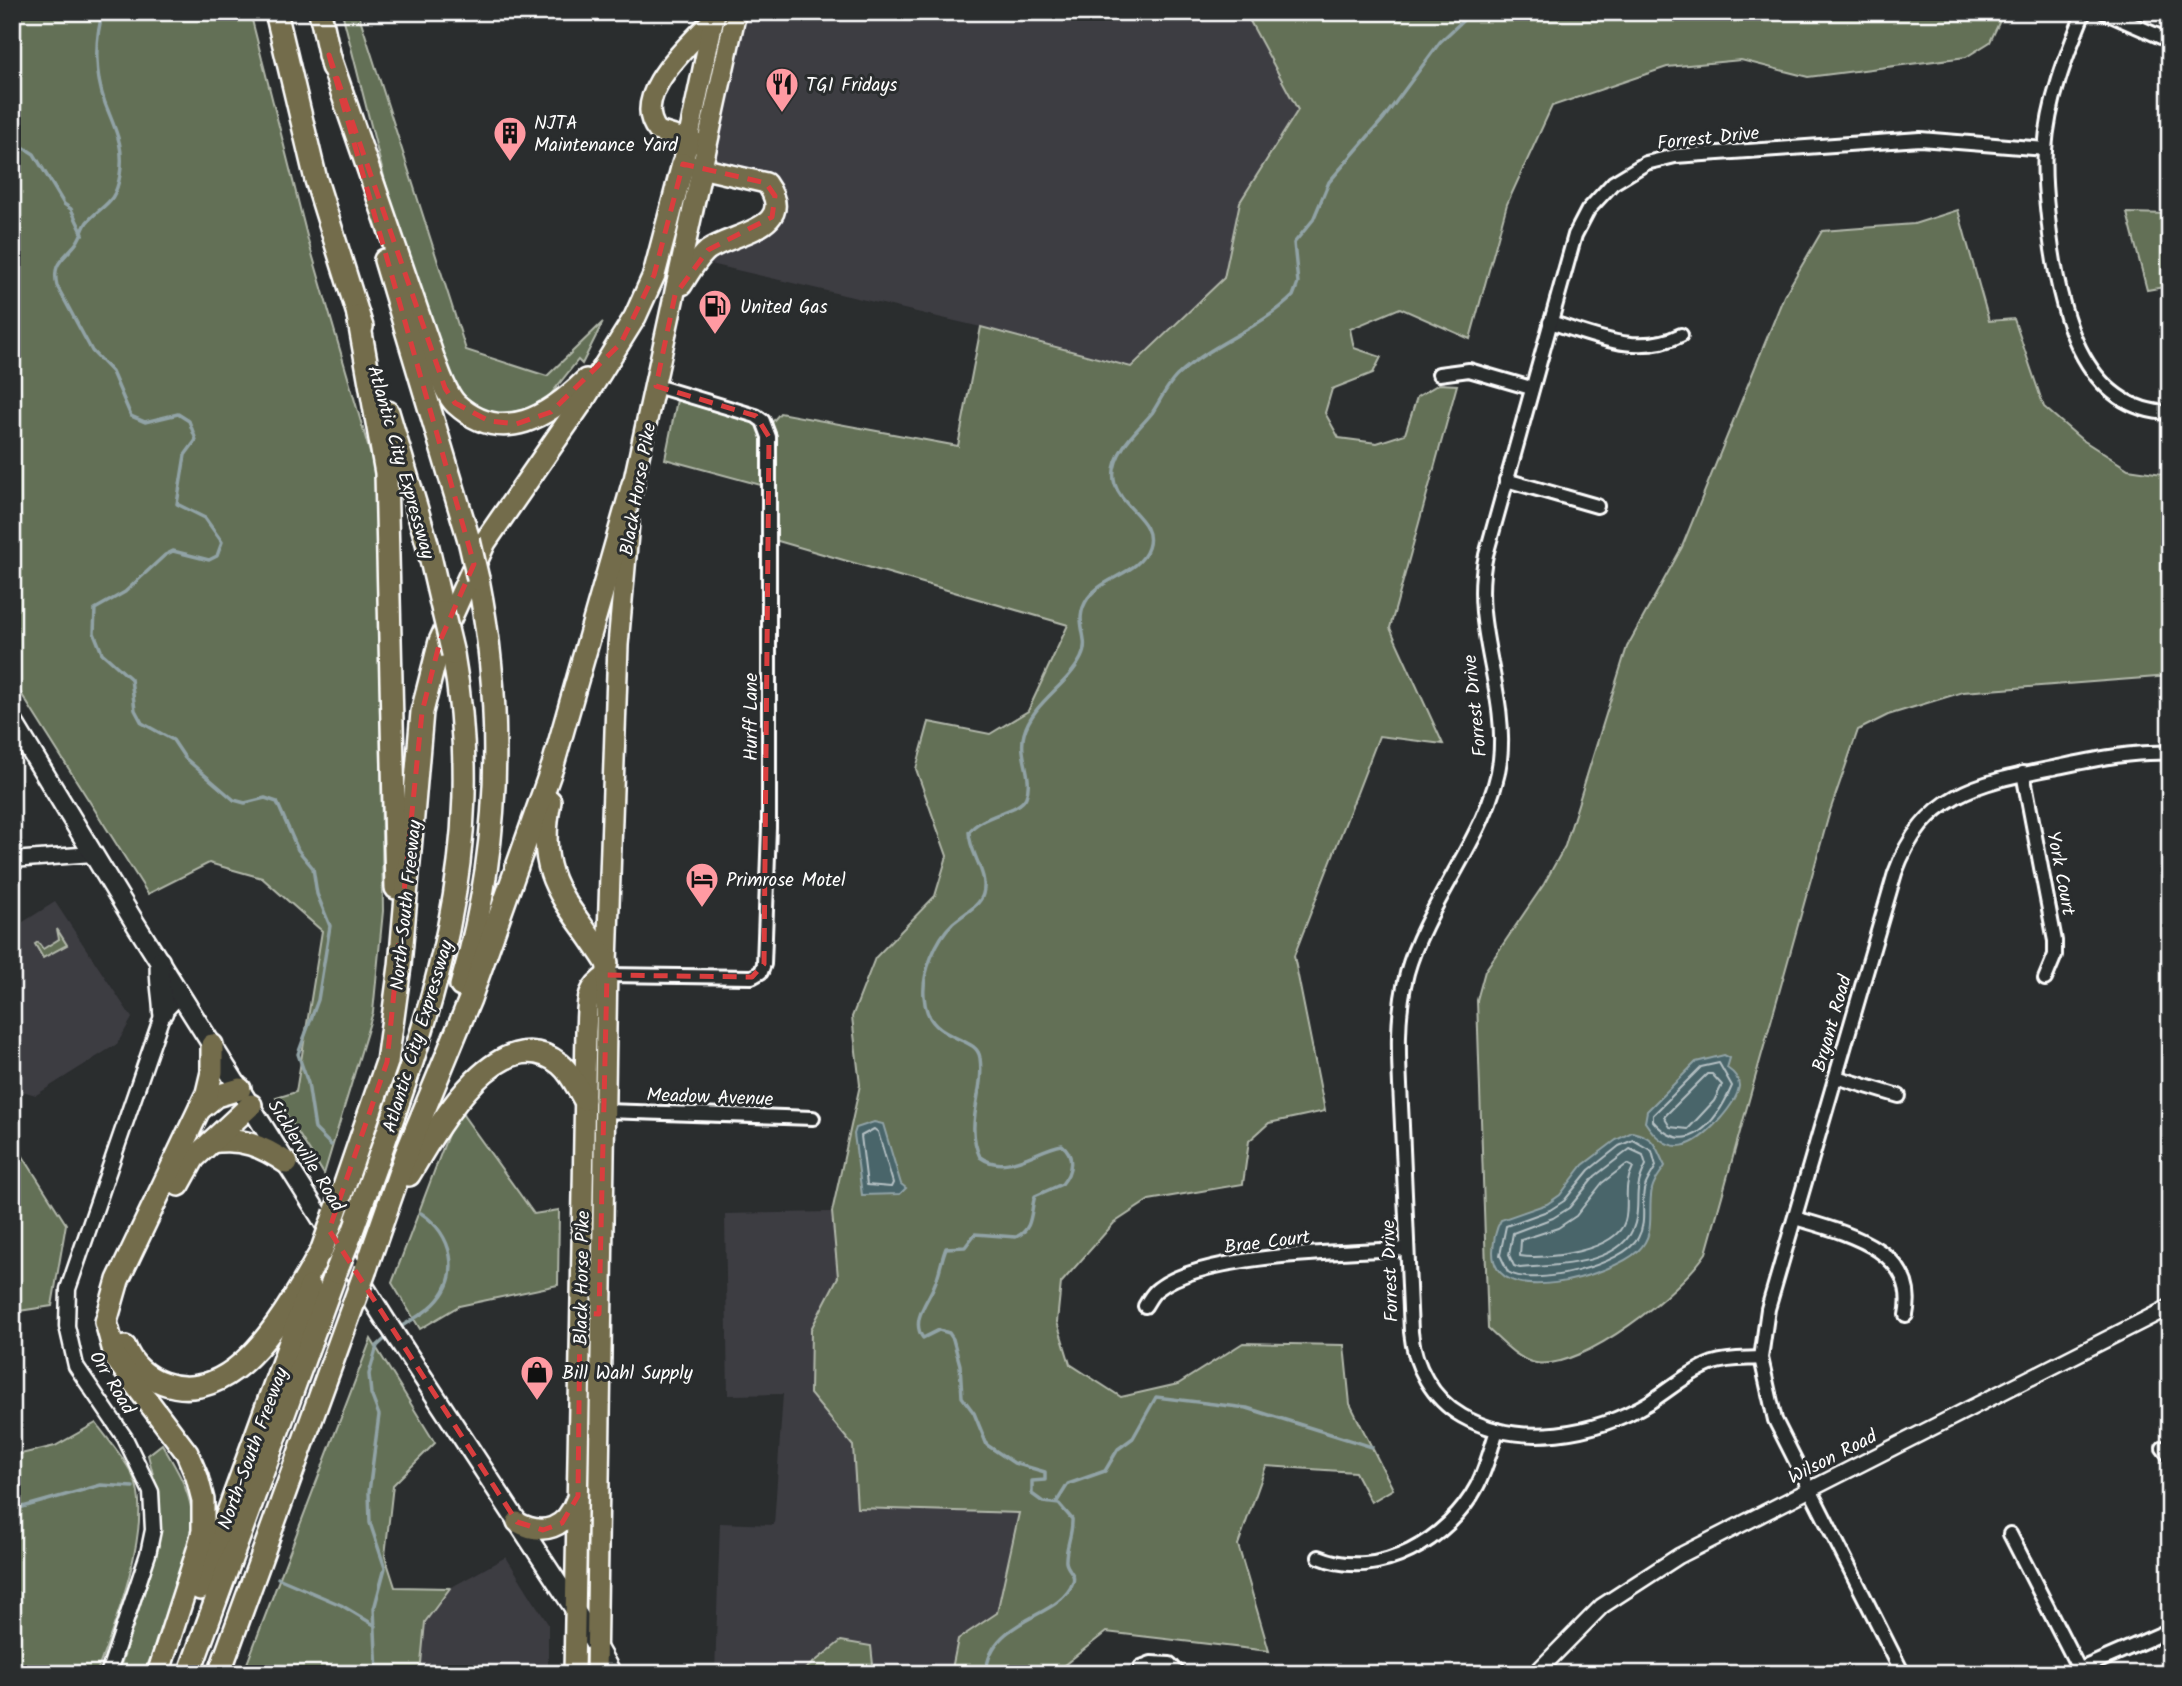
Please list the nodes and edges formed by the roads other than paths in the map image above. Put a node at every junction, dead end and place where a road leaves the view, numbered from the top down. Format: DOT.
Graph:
graph roads {
  1 [pos="275,12"];
  2 [pos="320,12"];
  3 [pos="736,12"];
  4 [pos="2084,12"];
  5 [pos="2104,12"];
  6 [pos="715,15"];
  7 [pos="2170,41"];
  8 [pos="329,55"];
  9 [pos="697,143"];
  10 [pos="2045,149"];
  11 [pos="692,166"];
  12 [pos="675,295"];
  13 [pos="358,316"];
  14 [pos="1550,322"];
  15 [pos="1681,335"];
  16 [pos="621,343"];
  17 [pos="1439,374"];
  18 [pos="656,386"];
  19 [pos="1531,388"];
  20 [pos="2170,413"];
  21 [pos="1506,480"];
  22 [pos="633,484"];
  23 [pos="1597,506"];
  24 [pos="572,701"];
  25 [pos="12,720"];
  26 [pos="2170,752"];
  27 [pos="2024,773"];
  28 [pos="93,854"];
  29 [pos="12,860"];
  30 [pos="160,961"];
  31 [pos="400,966"];
  32 [pos="607,969"];
  33 [pos="2045,979"];
  34 [pos="181,994"];
  35 [pos="163,1013"];
  36 [pos="212,1045"];
  37 [pos="1836,1077"];
  38 [pos="1899,1096"];
  39 [pos="245,1097"];
  40 [pos="584,1099"];
  41 [pos="200,1109"];
  42 [pos="605,1111"];
  43 [pos="813,1118"];
  44 [pos="211,1142"];
  45 [pos="406,1154"];
  46 [pos="594,1157"];
  47 [pos="287,1163"];
  48 [pos="1795,1217"];
  49 [pos="1407,1249"];
  50 [pos="321,1252"];
  51 [pos="366,1269"];
  52 [pos="1145,1306"];
  53 [pos="2170,1307"];
  54 [pos="590,1313"];
  55 [pos="1906,1315"];
  56 [pos="1761,1358"];
  57 [pos="1497,1430"];
  58 [pos="1810,1489"];
  59 [pos="578,1496"];
  60 [pos="517,1522"];
  61 [pos="2010,1534"];
  62 [pos="1319,1557"];
  63 [pos="574,1608"];
  64 [pos="2170,1630"];
  65 [pos="597,1651"];
  66 [pos="1141,1667"];
  67 [pos="2074,1671"];
  68 [pos="108,1674"];
  69 [pos="158,1674"];
  70 [pos="169,1674"];
  71 [pos="189,1674"];
  72 [pos="219,1674"];
  73 [pos="574,1674"];
  74 [pos="596,1674"];
  75 [pos="612,1674"];
  76 [pos="1179,1674"];
  77 [pos="1535,1674"];
  78 [pos="1903,1674"];
  1 -- 13 [label="highway, Atlantic City Expressway"];
  2 -- 8 [label="highway, Atlantic City Expressway"];
  3 -- 9 [label="main road, Black Horse Pike"];
  4 -- 10 [label="street"];
  5 -- 7 [label="street"];
  6 -- 9 [label="main road, Black Horse Pike"];
  6 -- 9 [label="main road"];
  8 -- 16 [label="highway"];
  8 -- 45 [label="highway, Atlantic City Expressway, bridge"];
  9 -- 11 [label="main road, Black Horse Pike"];
  10 -- 14 [label="street, Forrest Drive"];
  10 -- 20 [label="street"];
  11 -- 12 [label="main road, Black Horse Pike"];
  11 -- 12 [label="main road"];
  11 -- 16 [label="highway, North-South Freeway"];
  12 -- 18 [label="main road, Black Horse Pike"];
  13 -- 31 [label="highway"];
  13 -- 71 [label="highway, Atlantic City Expressway, bridge"];
  14 -- 15 [label="street"];
  14 -- 19 [label="street, Forrest Drive"];
  16 -- 31 [label="highway, North-South Freeway"];
  17 -- 19 [label="street"];
  18 -- 22 [label="main road, Black Horse Pike"];
  18 -- 32 [label="street, Hurff Lane"];
  19 -- 21 [label="street, Forrest Drive"];
  21 -- 23 [label="street"];
  21 -- 49 [label="street, Forrest Drive"];
  22 -- 24 [label="highway"];
  22 -- 32 [label="main road, Black Horse Pike"];
  24 -- 32 [label="highway"];
  24 -- 45 [label="highway"];
  25 -- 28 [label="main road, Sicklerville Road"];
  26 -- 27 [label="street, Bryant Road"];
  27 -- 33 [label="street, York Court"];
  27 -- 37 [label="street, Bryant Road"];
  28 -- 29 [label="street"];
  28 -- 30 [label="main road, Sicklerville Road"];
  30 -- 34 [label="main road, Sicklerville Road"];
  30 -- 35 [label="main road"];
  31 -- 50 [label="highway, North-South Freeway, bridge"];
  32 -- 40 [label="main road, Black Horse Pike"];
  32 -- 42 [label="main road, Black Horse Pike"];
  34 -- 35 [label="street, Orr Road"];
  34 -- 36 [label="main road, Sicklerville Road"];
  35 -- 68 [label="street, Orr Road"];
  36 -- 39 [label="main road, Sicklerville Road"];
  36 -- 41 [label="highway"];
  37 -- 38 [label="street"];
  37 -- 48 [label="street, Bryant Road"];
  39 -- 41 [label="highway"];
  39 -- 44 [label="highway"];
  39 -- 47 [label="main road, Sicklerville Road"];
  40 -- 46 [label="main road, Black Horse Pike"];
  40 -- 51 [label="highway"];
  41 -- 69 [label="highway"];
  42 -- 43 [label="street, Meadow Avenue"];
  42 -- 46 [label="main road, Black Horse Pike"];
  44 -- 47 [label="highway"];
  44 -- 50 [label="highway"];
  45 -- 51 [label="highway"];
  46 -- 54 [label="main road, Black Horse Pike"];
  47 -- 60 [label="main road, Sicklerville Road"];
  48 -- 55 [label="street"];
  48 -- 56 [label="street, Bryant Road"];
  49 -- 52 [label="street, Brae Court"];
  49 -- 57 [label="street, Forrest Drive"];
  50 -- 70 [label="highway, North-South Freeway"];
  51 -- 72 [label="highway, bridge"];
  53 -- 58 [label="street, Wilson Road"];
  54 -- 59 [label="main road, Black Horse Pike"];
  54 -- 65 [label="main road, Black Horse Pike"];
  56 -- 57 [label="street, Forrest Drive"];
  56 -- 58 [label="street, Bryant Road"];
  57 -- 62 [label="street"];
  58 -- 77 [label="street, Wilson Road"];
  58 -- 78 [label="street, Bryant Road"];
  59 -- 60 [label="main road"];
  59 -- 63 [label="main road, Black Horse Pike"];
  60 -- 63 [label="main road, Sicklerville Road"];
  61 -- 67 [label="street"];
  63 -- 65 [label="main road, Sicklerville Road"];
  63 -- 73 [label="main road, Black Horse Pike"];
  64 -- 67 [label="street"];
  65 -- 74 [label="main road, Black Horse Pike"];
  65 -- 75 [label="main road, Sicklerville Road"];
  66 -- 76 [label="street"];
}
